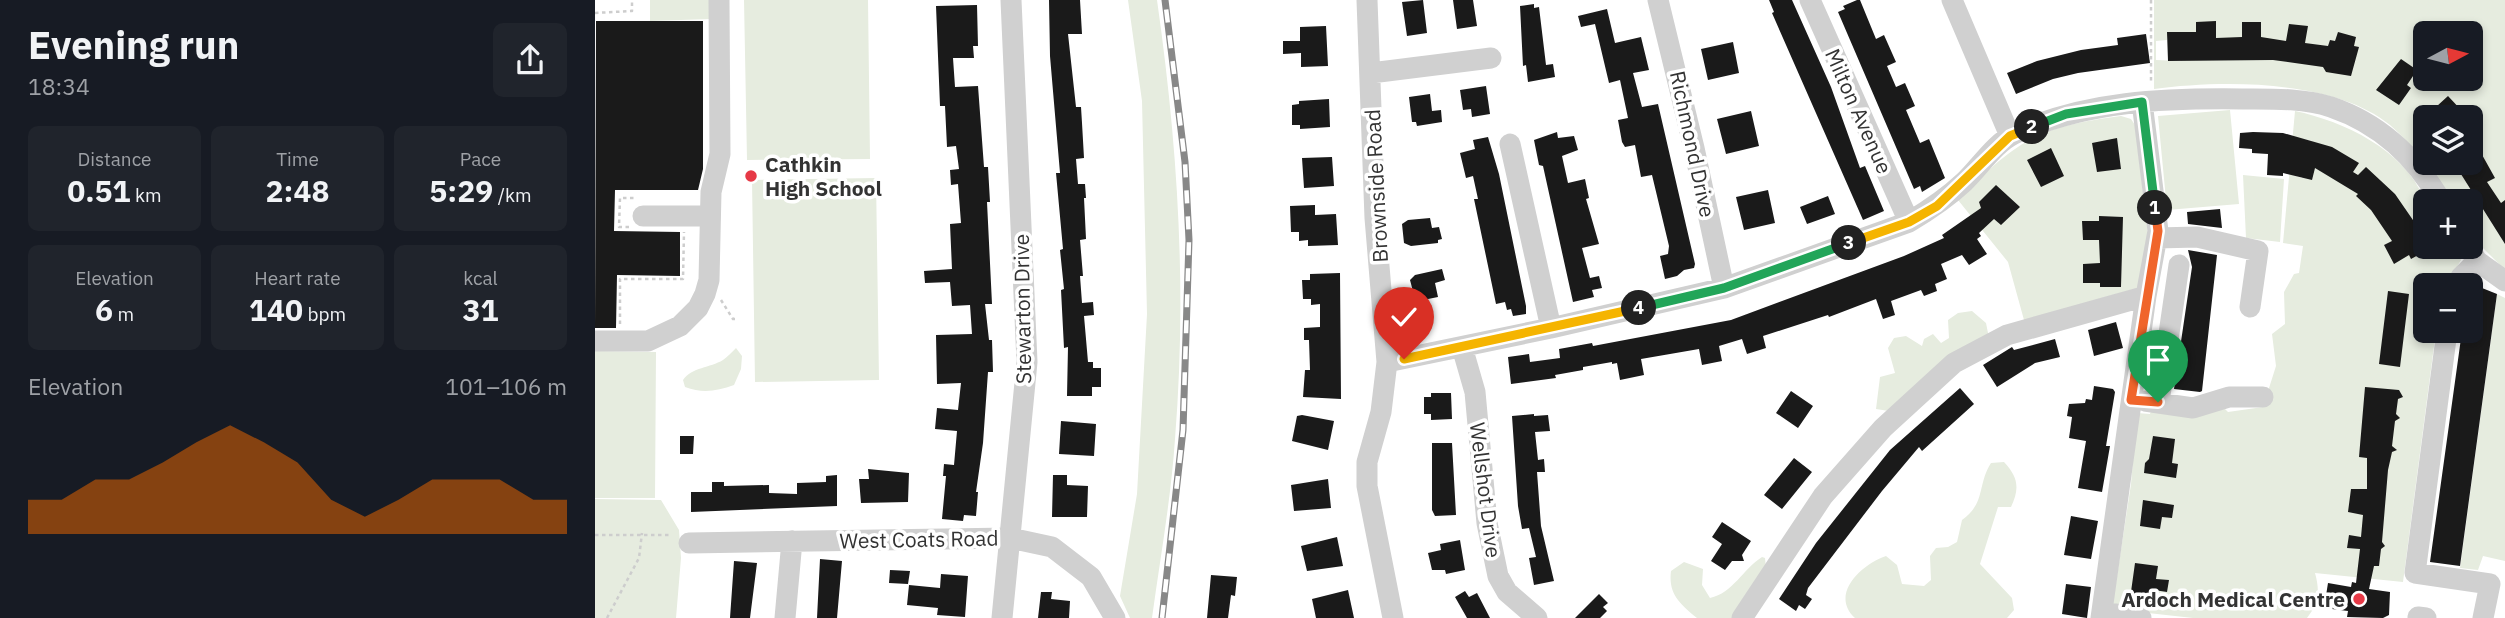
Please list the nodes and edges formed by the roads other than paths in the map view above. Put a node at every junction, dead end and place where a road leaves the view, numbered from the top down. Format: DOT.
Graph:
graph roads {
  1 [pos="719,0"];
  2 [pos="1011,0"];
  3 [pos="1367,0"];
  4 [pos="1658,0"];
  5 [pos="1809,0"];
  6 [pos="1952,0"];
  7 [pos="1491,58"];
  8 [pos="1371,73"];
  9 [pos="2147,101"];
  10 [pos="2010,136"];
  11 [pos="1510,144"];
  12 [pos="2434,189"];
  13 [pos="640,214"];
  14 [pos="711,216"];
  15 [pos="1909,222"];
  16 [pos="2157,238"];
  17 [pos="2479,259"];
  18 [pos="2179,265"];
  19 [pos="2505,281"];
  20 [pos="1724,288"];
  21 [pos="2146,296"];
  22 [pos="2250,307"];
  23 [pos="1551,328"];
  24 [pos="595,341"];
  25 [pos="2445,343"];
  26 [pos="1462,347"];
  27 [pos="1387,362"];
  28 [pos="2263,397"];
  29 [pos="2131,400"];
  30 [pos="2158,402"];
  31 [pos="1010,538"];
  32 [pos="682,539"];
  33 [pos="792,541"];
  34 [pos="2101,615"];
  35 [pos="785,618"];
  36 [pos="1002,618"];
  37 [pos="1115,618"];
  38 [pos="1393,618"];
  39 [pos="1537,618"];
  40 [pos="1742,618"];
  41 [pos="2141,618"];
  42 [pos="2483,618"];
  1 -- 14 [label="street"];
  2 -- 31 [label="street, Stewarton Drive"];
  3 -- 8 [label="street, Brownside Road"];
  4 -- 20 [label="street, Richmond Drive"];
  5 -- 15 [label="street, Milton Avenue"];
  6 -- 10 [label="street"];
  7 -- 8 [label="street"];
  8 -- 27 [label="street, Brownside Road"];
  9 -- 10 [label="street"];
  9 -- 12 [label="street"];
  9 -- 16 [label="street"];
  10 -- 15 [label="street"];
  11 -- 23 [label="street"];
  13 -- 14 [label="street"];
  14 -- 24 [label="street"];
  15 -- 20 [label="street"];
  16 -- 21 [label="street"];
  16 -- 22 [label="street"];
  17 -- 19 [label="street"];
  18 -- 30 [label="street"];
  20 -- 23 [label="street"];
  21 -- 29 [label="street"];
  21 -- 40 [label="street"];
  23 -- 26 [label="street"];
  25 -- 42 [label="street"];
  26 -- 27 [label="street"];
  26 -- 39 [label="street, Wellshot Drive"];
  27 -- 38 [label="street, Brownside Road"];
  28 -- 30 [label="street"];
  29 -- 30 [label="street"];
  29 -- 34 [label="street"];
  31 -- 33 [label="street, West Coats Road"];
  31 -- 36 [label="street, Stewarton Drive"];
  31 -- 37 [label="street, West Coats Road"];
  32 -- 33 [label="street, West Coats Road"];
  33 -- 35 [label="street"];
  34 -- 41 [label="street"];
}
